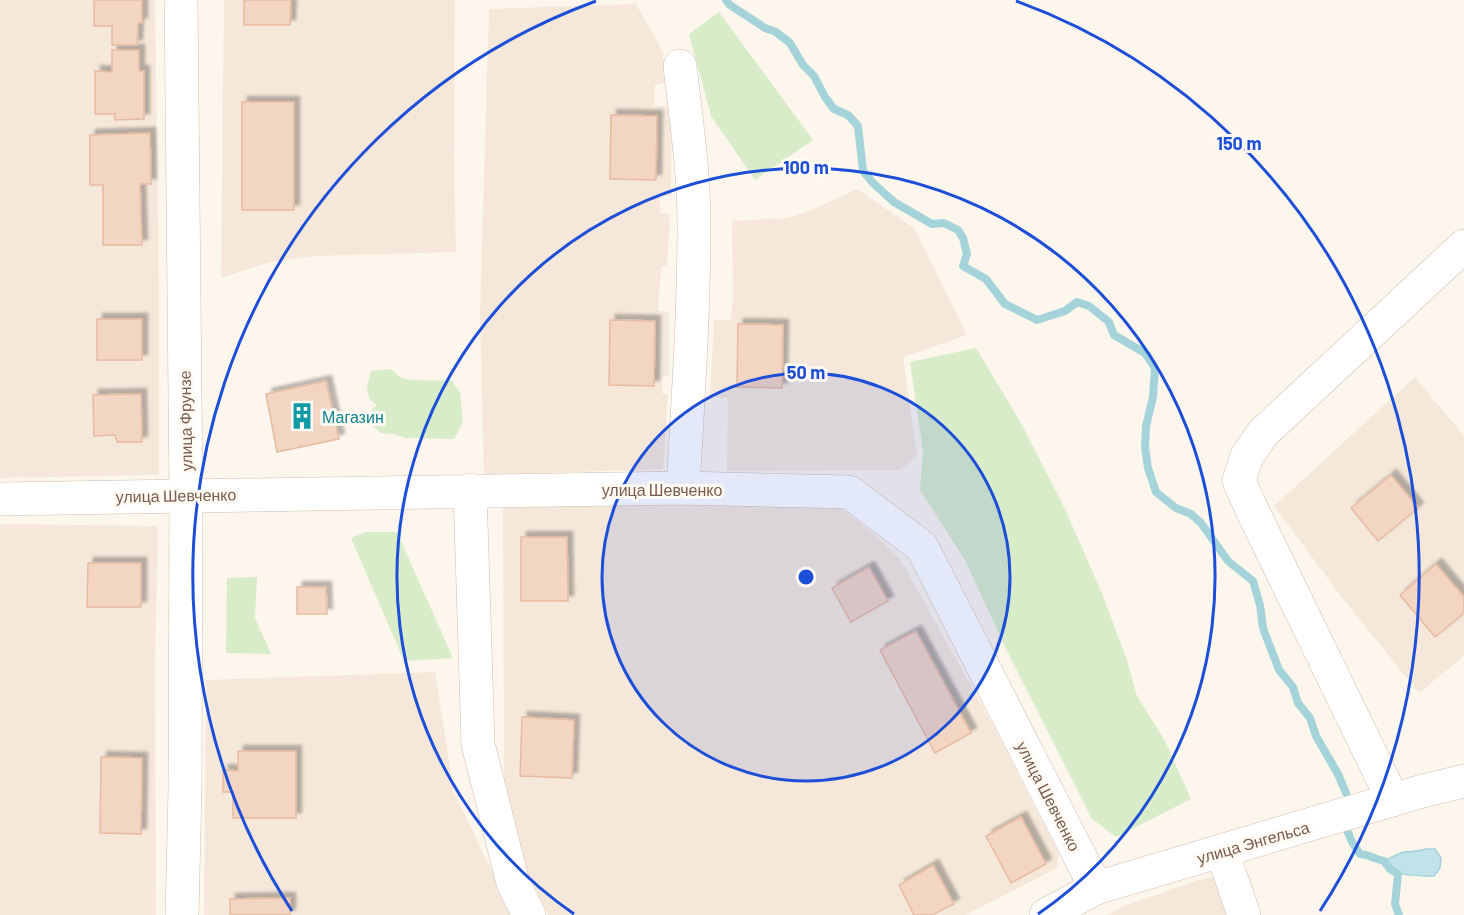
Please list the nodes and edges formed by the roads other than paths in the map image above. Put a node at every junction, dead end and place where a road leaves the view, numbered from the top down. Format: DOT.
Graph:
graph roads {
  1 [pos="182,0"];
  2 [pos="680,66"];
  3 [pos="1464,246"];
  4 [pos="683,488"];
  5 [pos="470,490"];
  6 [pos="186,495"];
  7 [pos="0,499"];
  8 [pos="1464,781"];
  9 [pos="1393,800"];
  10 [pos="1222,851"];
  11 [pos="1096,888"];
  12 [pos="182,915"];
  13 [pos="529,915"];
  14 [pos="1046,915"];
  15 [pos="1244,915"];
  1 -- 6 [label="street, улица Фрунзе"];
  2 -- 4 [label="street"];
  3 -- 9 [label="street"];
  4 -- 5 [label="street, улица Шевченко"];
  4 -- 11 [label="street, улица Шевченко"];
  5 -- 6 [label="street, улица Шевченко"];
  5 -- 13 [label="street"];
  6 -- 7 [label="street, улица Шевченко"];
  6 -- 12 [label="street, улица Фрунзе"];
  8 -- 9 [label="street, улица Энгельса"];
  9 -- 10 [label="street, улица Энгельса"];
  10 -- 11 [label="street, улица Энгельса"];
  10 -- 15 [label="street"];
  11 -- 14 [label="street, улица Энгельса"];
}
